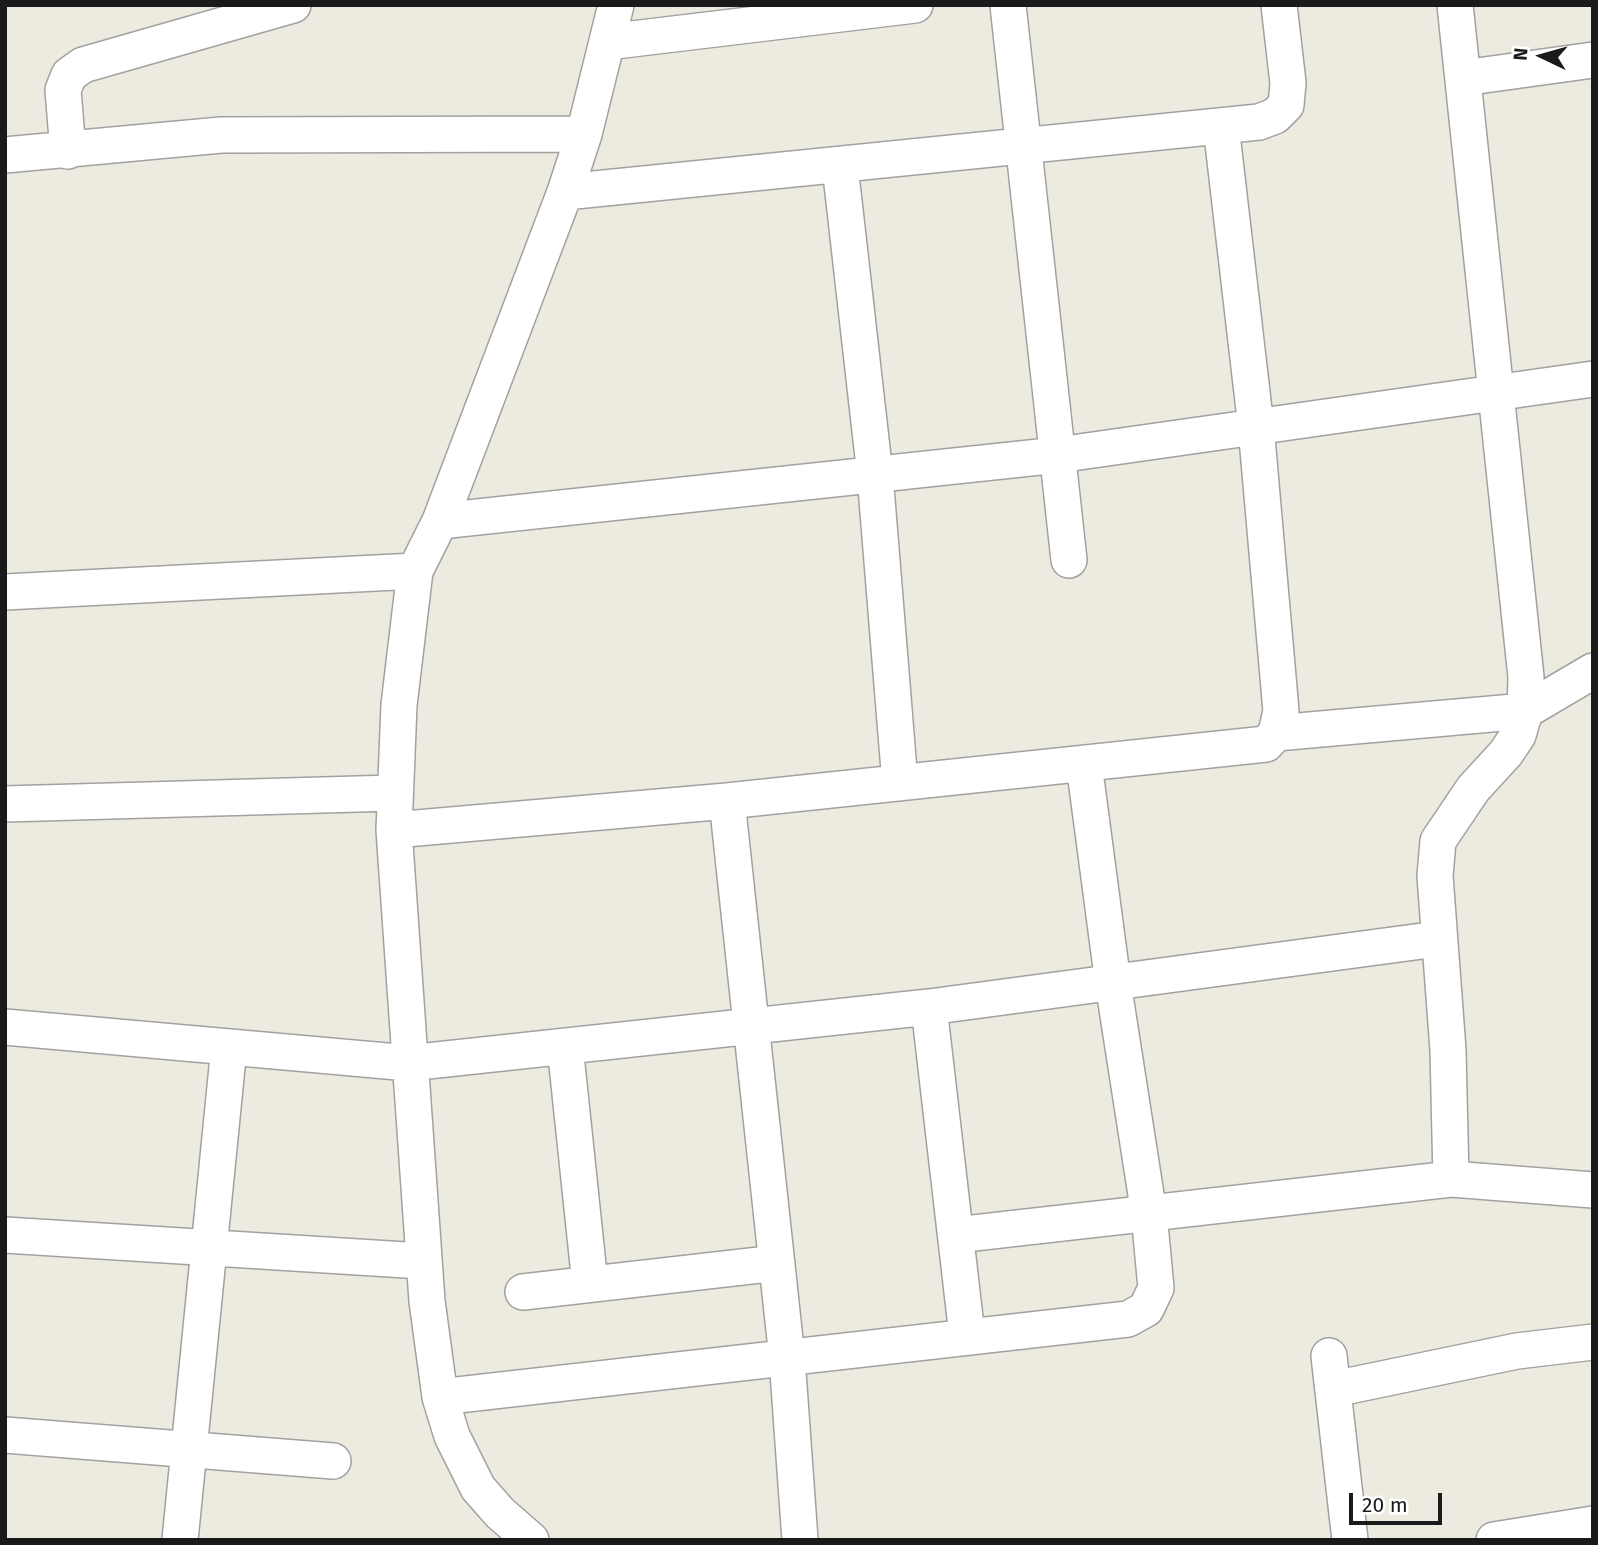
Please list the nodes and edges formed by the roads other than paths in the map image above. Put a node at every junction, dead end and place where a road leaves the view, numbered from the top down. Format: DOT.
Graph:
graph roads {
  1 [pos="293,5"];
  2 [pos="616,5"];
  3 [pos="915,5"];
  4 [pos="1008,5"];
  5 [pos="1279,5"];
  6 [pos="1455,5"];
  7 [pos="607,42"];
  8 [pos="1593,60"];
  9 [pos="1463,78"];
  10 [pos="1221,126"];
  11 [pos="584,134"];
  12 [pos="1021,148"];
  13 [pos="68,151"];
  14 [pos="5,155"];
  15 [pos="840,166"];
  16 [pos="565,192"];
  17 [pos="1593,379"];
  18 [pos="1498,393"];
  19 [pos="1255,427"];
  20 [pos="1058,455"];
  21 [pos="875,475"];
  22 [pos="440,522"];
  23 [pos="1069,560"];
  24 [pos="415,571"];
  25 [pos="5,592"];
  26 [pos="1593,671"];
  27 [pos="1525,711"];
  28 [pos="1276,733"];
  29 [pos="1084,764"];
  30 [pos="900,783"];
  31 [pos="394,793"];
  32 [pos="727,801"];
  33 [pos="5,804"];
  34 [pos="394,830"];
  35 [pos="1437,939"];
  36 [pos="1113,983"];
  37 [pos="929,1007"];
  38 [pos="5,1027"];
  39 [pos="751,1027"];
  40 [pos="565,1046"];
  41 [pos="229,1047"];
  42 [pos="409,1063"];
  43 [pos="1464,1180"];
  44 [pos="1586,1190"];
  45 [pos="1149,1214"];
  46 [pos="5,1235"];
  47 [pos="956,1235"];
  48 [pos="209,1248"];
  49 [pos="422,1261"];
  50 [pos="777,1264"];
  51 [pos="590,1284"];
  52 [pos="523,1292"];
  53 [pos="967,1335"];
  54 [pos="1593,1342"];
  55 [pos="787,1358"];
  56 [pos="440,1397"];
  57 [pos="5,1435"];
  58 [pos="188,1449"];
  59 [pos="332,1461"];
  60 [pos="1593,1524"];
  61 [pos="180,1540"];
  62 [pos="531,1540"];
  63 [pos="800,1540"];
  64 [pos="1350,1540"];
  65 [pos="1494,1540"];
  1 -- 13 [label="street"];
  2 -- 7 [label="street"];
  3 -- 7 [label="street"];
  4 -- 12 [label="street"];
  5 -- 10 [label="street"];
  6 -- 9 [label="street"];
  7 -- 11 [label="street"];
  8 -- 9 [label="street"];
  9 -- 18 [label="street"];
  10 -- 12 [label="street"];
  10 -- 19 [label="street"];
  11 -- 13 [label="street"];
  11 -- 16 [label="street"];
  12 -- 15 [label="street"];
  12 -- 20 [label="street"];
  13 -- 14 [label="street"];
  15 -- 16 [label="street"];
  15 -- 21 [label="street"];
  16 -- 22 [label="street"];
  17 -- 18 [label="street"];
  18 -- 19 [label="street"];
  18 -- 27 [label="street"];
  19 -- 20 [label="street"];
  19 -- 28 [label="street"];
  20 -- 21 [label="street"];
  20 -- 23 [label="street"];
  21 -- 22 [label="street"];
  21 -- 30 [label="street"];
  22 -- 24 [label="street"];
  24 -- 25 [label="street"];
  24 -- 31 [label="street"];
  26 -- 27 [label="street"];
  27 -- 28 [label="street"];
  27 -- 35 [label="street"];
  28 -- 29 [label="street"];
  29 -- 30 [label="street"];
  29 -- 36 [label="street"];
  30 -- 32 [label="street"];
  31 -- 33 [label="street"];
  31 -- 34 [label="street"];
  32 -- 34 [label="street"];
  32 -- 39 [label="street"];
  34 -- 42 [label="street"];
  35 -- 36 [label="street"];
  35 -- 43 [label="street"];
  36 -- 37 [label="street"];
  36 -- 45 [label="street"];
  37 -- 39 [label="street"];
  37 -- 47 [label="street"];
  38 -- 41 [label="street"];
  39 -- 40 [label="street"];
  39 -- 50 [label="street"];
  40 -- 42 [label="street"];
  40 -- 51 [label="street"];
  41 -- 42 [label="street"];
  41 -- 48 [label="street"];
  42 -- 49 [label="street"];
  43 -- 44 [label="street"];
  43 -- 45 [label="street"];
  45 -- 47 [label="street"];
  45 -- 53 [label="street"];
  46 -- 48 [label="street"];
  47 -- 53 [label="street"];
  48 -- 49 [label="street"];
  48 -- 58 [label="street"];
  49 -- 56 [label="street"];
  50 -- 51 [label="street"];
  50 -- 55 [label="street"];
  51 -- 52 [label="street"];
  53 -- 55 [label="street"];
  54 -- 64 [label="street"];
  55 -- 56 [label="street"];
  55 -- 63 [label="street"];
  56 -- 62 [label="street"];
  57 -- 58 [label="street"];
  58 -- 59 [label="street"];
  58 -- 61 [label="street"];
  60 -- 65 [label="street"];
}
